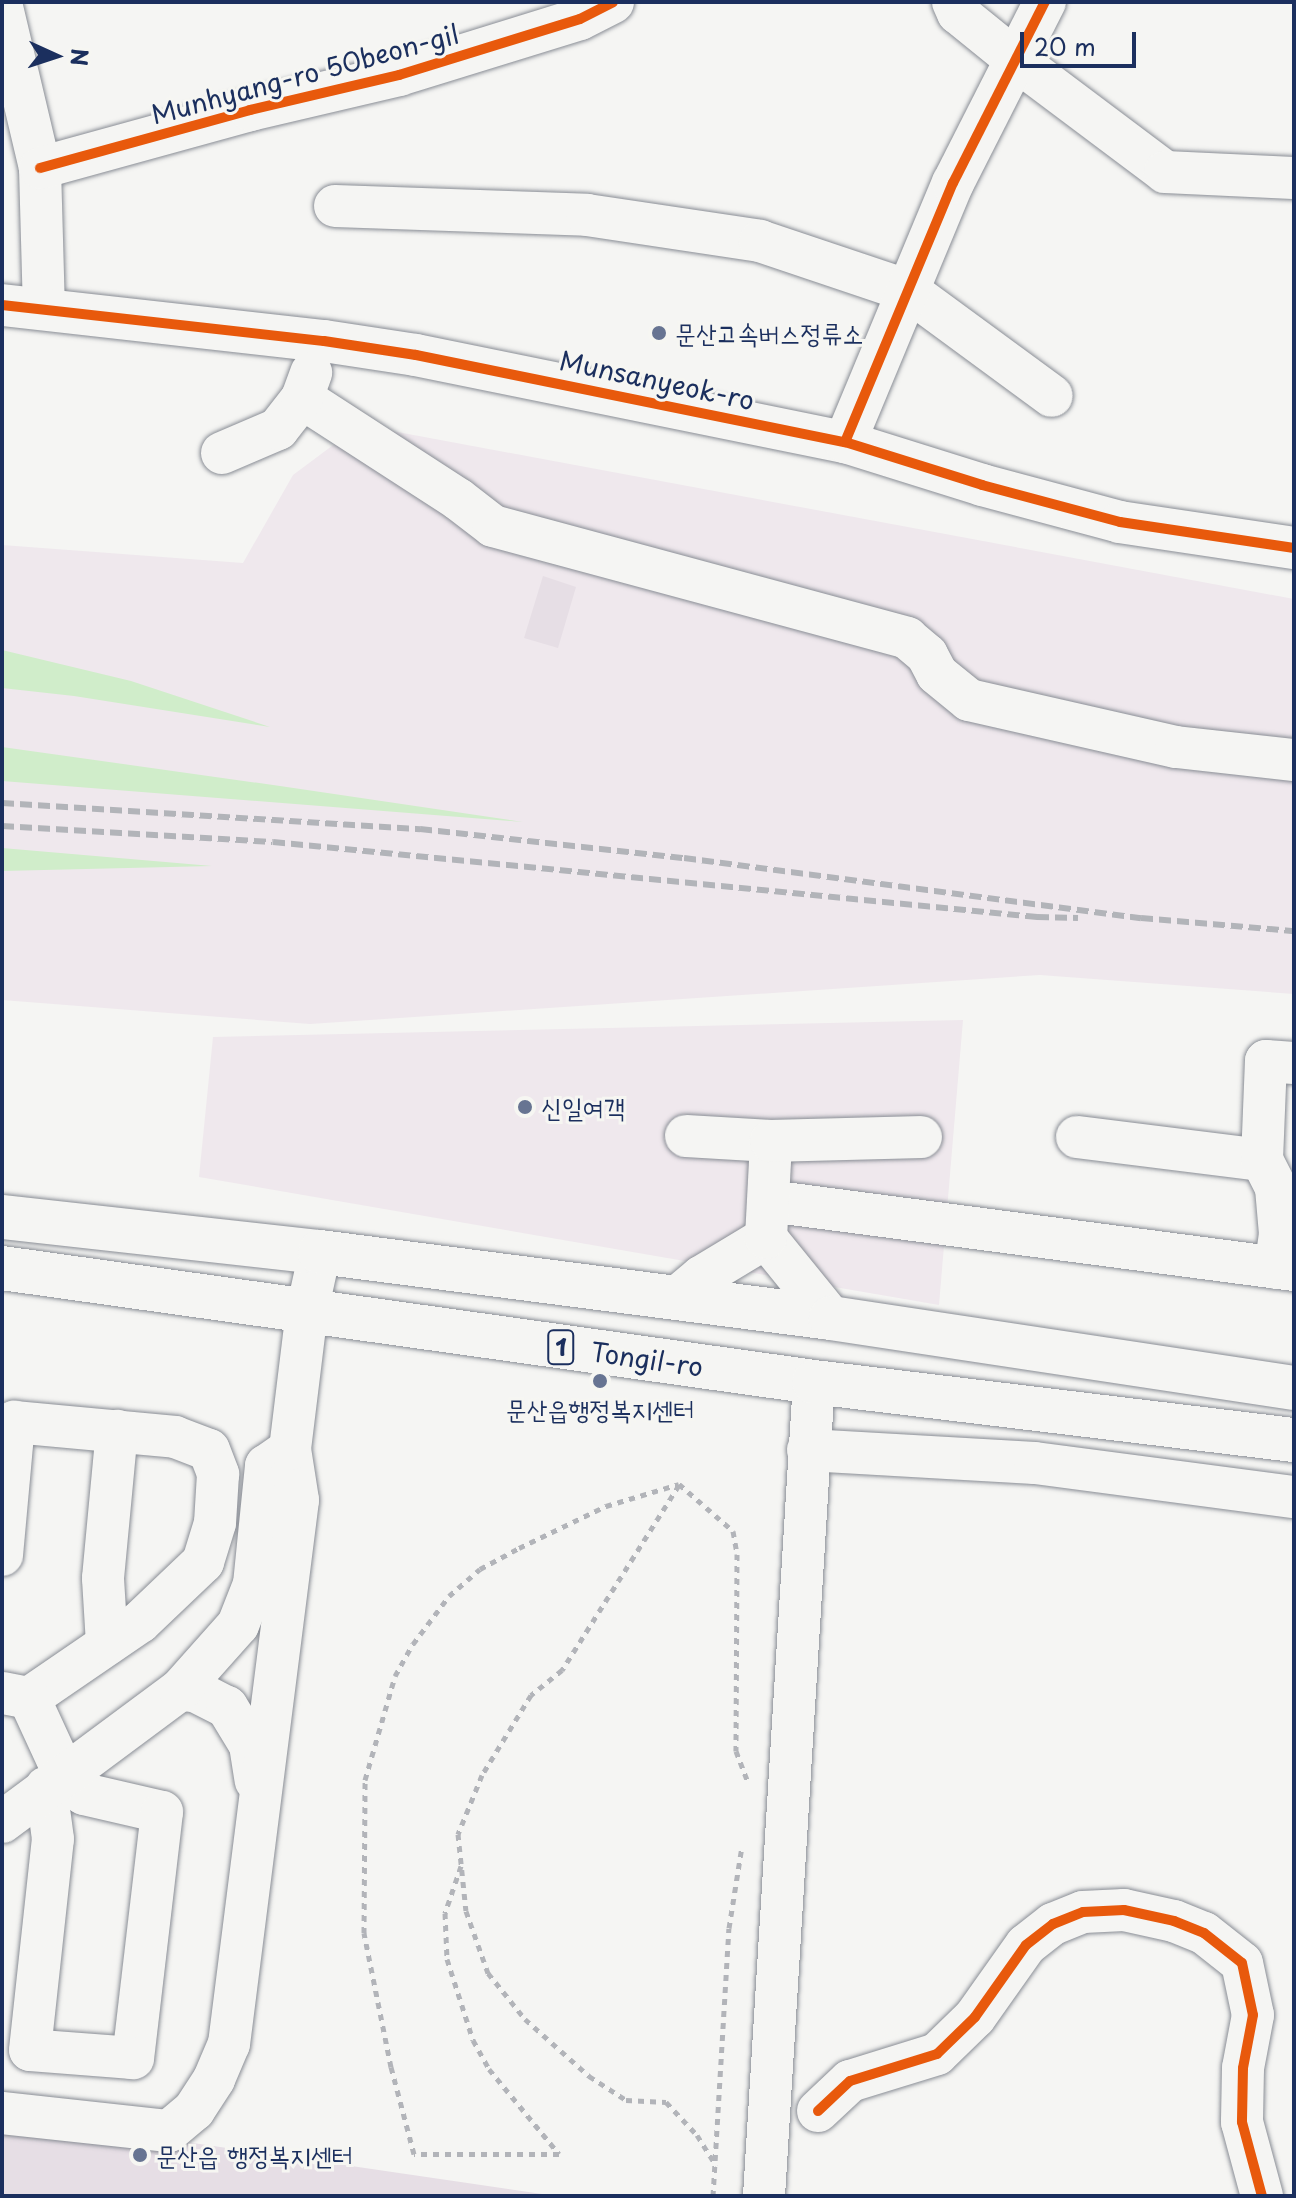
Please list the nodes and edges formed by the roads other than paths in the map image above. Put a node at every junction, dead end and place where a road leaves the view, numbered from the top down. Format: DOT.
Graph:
graph roads {
  1 [pos="953,2"];
  2 [pos="1045,2"];
  3 [pos="2,7"];
  4 [pos="597,10"];
  5 [pos="1016,60"];
  6 [pos="40,168"];
  7 [pos="1294,178"];
  8 [pos="335,206"];
  9 [pos="909,291"];
  10 [pos="2,305"];
  11 [pos="44,307"];
  12 [pos="324,341"];
  13 [pos="1052,396"];
  14 [pos="302,398"];
  15 [pos="845,442"];
  16 [pos="222,453"];
  17 [pos="1294,548"];
  18 [pos="1294,760"];
  19 [pos="1294,1063"];
  20 [pos="686,1136"];
  21 [pos="921,1137"];
  22 [pos="1077,1137"];
  23 [pos="771,1141"];
  24 [pos="1262,1160"];
  25 [pos="2,1217"];
  26 [pos="768,1219"];
  27 [pos="320,1252"];
  28 [pos="2,1268"];
  29 [pos="1285,1269"];
  30 [pos="676,1298"];
  31 [pos="307,1311"];
  32 [pos="831,1318"];
  33 [pos="814,1382"];
  34 [pos="1294,1388"];
  35 [pos="117,1431"];
  36 [pos="1294,1440"];
  37 [pos="290,1449"];
  38 [pos="808,1450"];
  39 [pos="1294,1497"];
  40 [pos="2,1555"];
  41 [pos="107,1644"];
  42 [pos="180,1690"];
  43 [pos="15,1696"];
  44 [pos="55,1780"];
  45 [pos="260,1802"];
  46 [pos="2,1822"];
  47 [pos="818,2111"];
  48 [pos="2,2113"];
  49 [pos="764,2196"];
  50 [pos="1262,2196"];
  1 -- 5 [label="street"];
  2 -- 5 [label="street"];
  3 -- 6 [label="street"];
  4 -- 6 [label="street, Munhyang-ro 50beon-gil"];
  5 -- 7 [label="street"];
  5 -- 9 [label="street"];
  6 -- 11 [label="street"];
  8 -- 9 [label="street"];
  9 -- 13 [label="street"];
  9 -- 15 [label="street"];
  10 -- 11 [label="street, Munsanyeok-ro"];
  11 -- 12 [label="street, Munsanyeok-ro"];
  12 -- 14 [label="street"];
  12 -- 15 [label="street, Munsanyeok-ro"];
  14 -- 16 [label="street"];
  14 -- 18 [label="street"];
  15 -- 17 [label="street, Munsanyeok-ro"];
  19 -- 24 [label="street"];
  20 -- 23 [label="street"];
  21 -- 23 [label="street"];
  22 -- 24 [label="street"];
  23 -- 26 [label="street"];
  24 -- 29 [label="street"];
  25 -- 27 [label="main road"];
  26 -- 29 [label="street"];
  26 -- 30 [label="street"];
  26 -- 32 [label="street"];
  27 -- 30 [label="main road"];
  27 -- 31 [label="street"];
  28 -- 31 [label="main road, Tongil-ro / 1"];
  30 -- 32 [label="main road"];
  31 -- 33 [label="main road, Tongil-ro / 1"];
  31 -- 37 [label="street"];
  32 -- 34 [label="main road"];
  33 -- 36 [label="main road, Tongil-ro / 1"];
  33 -- 38 [label="street"];
  35 -- 40 [label="street"];
  35 -- 41 [label="street"];
  35 -- 41 [label="street"];
  37 -- 42 [label="street"];
  37 -- 45 [label="street"];
  38 -- 39 [label="street"];
  38 -- 49 [label="street"];
  41 -- 43 [label="street"];
  42 -- 44 [label="street"];
  42 -- 45 [label="street"];
  43 -- 44 [label="street"];
  44 -- 44 [label="street"];
  44 -- 46 [label="street"];
  45 -- 48 [label="street"];
  47 -- 50 [label="street"];
}
